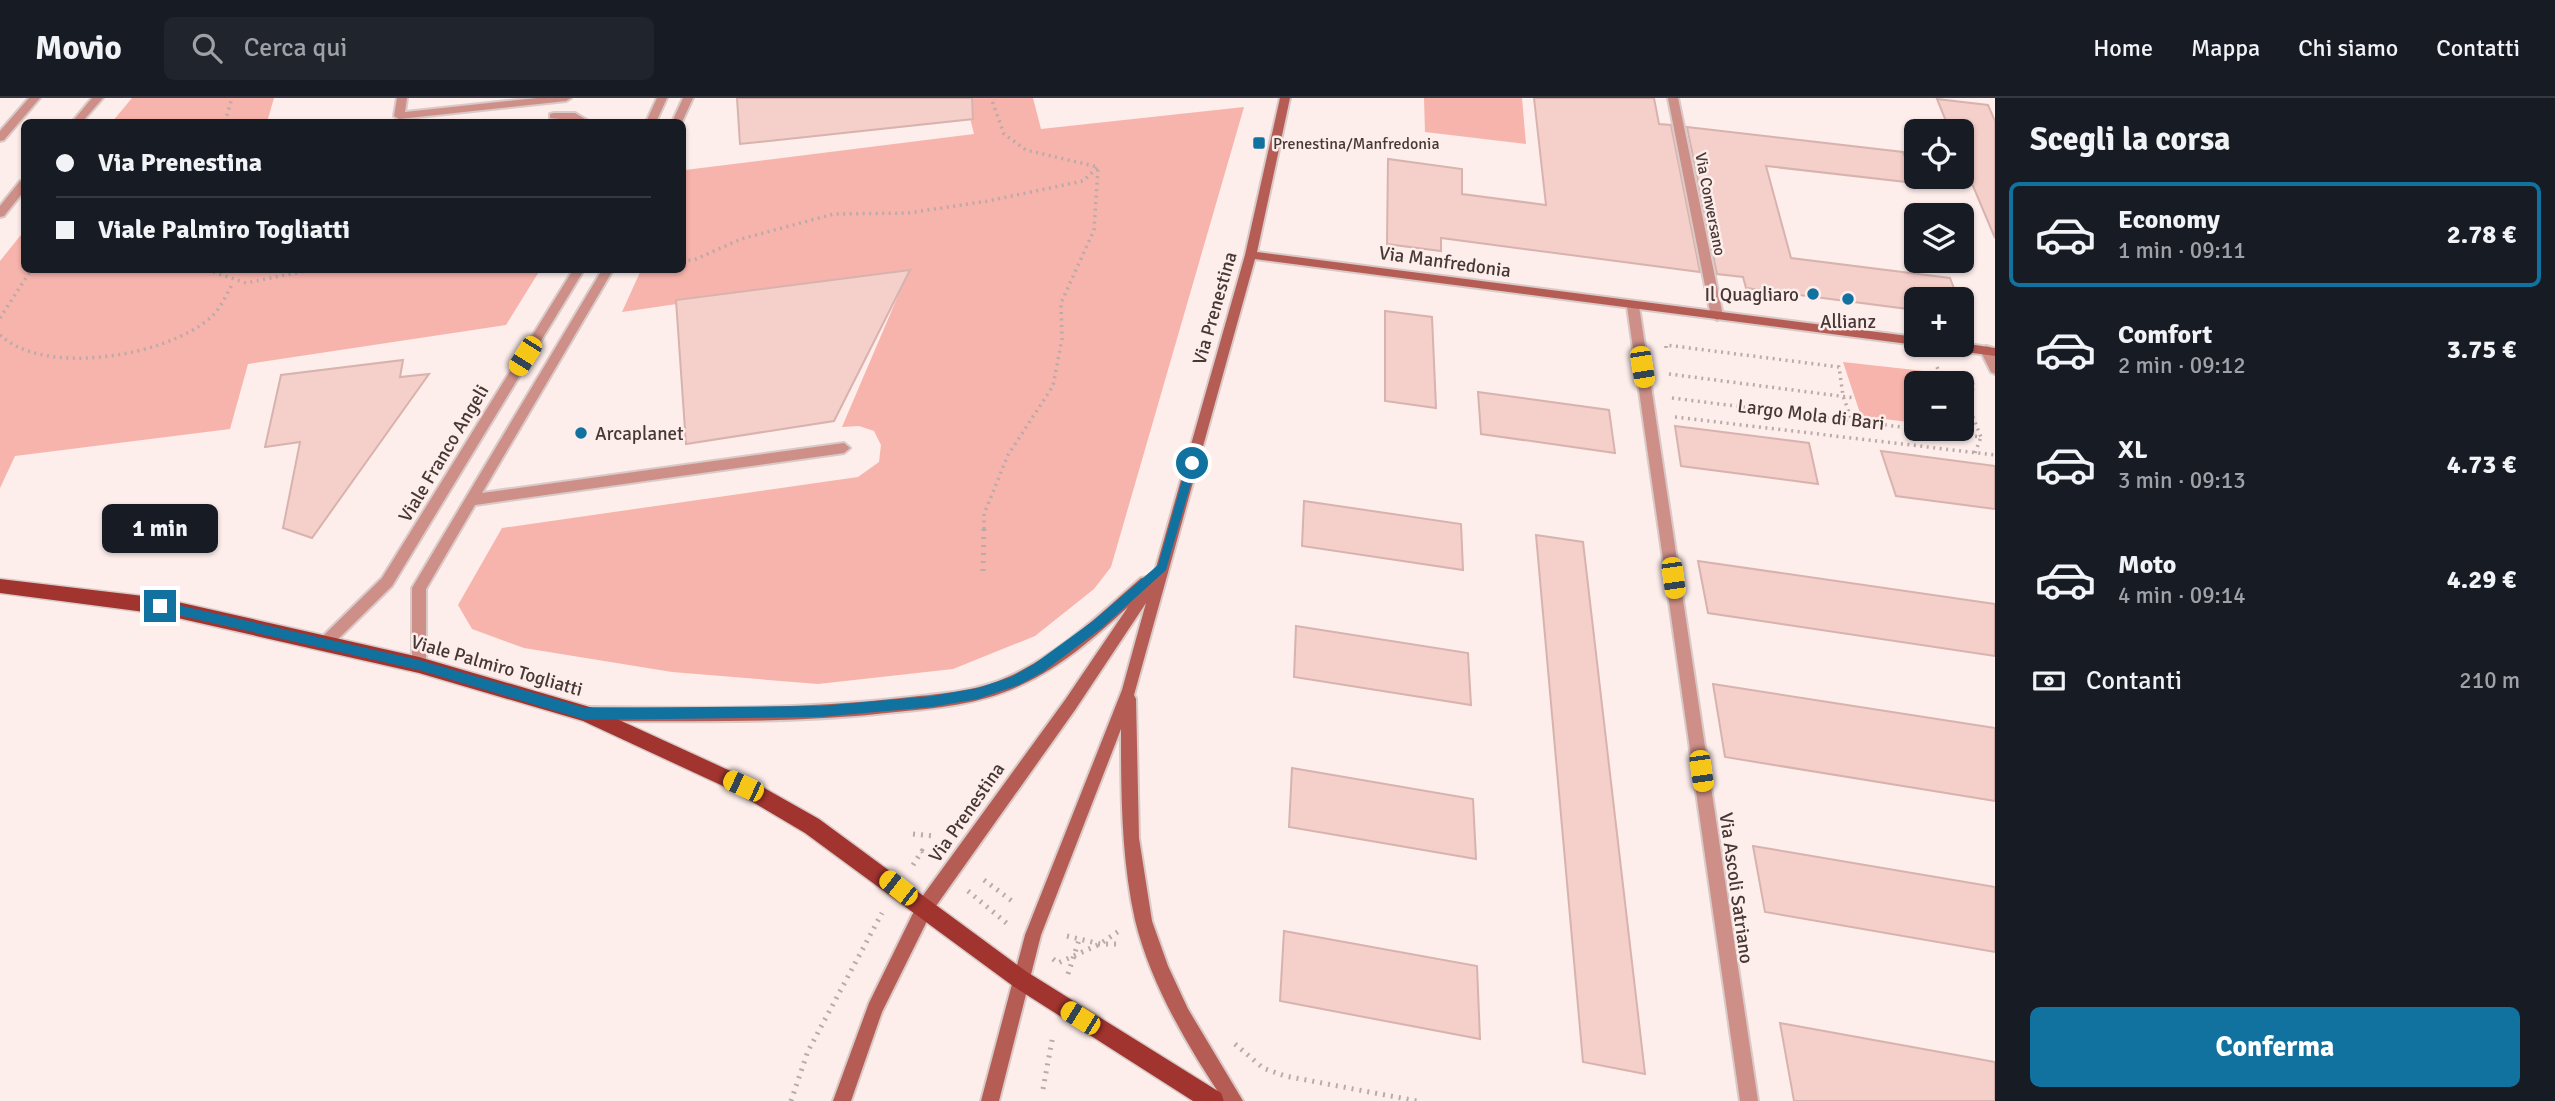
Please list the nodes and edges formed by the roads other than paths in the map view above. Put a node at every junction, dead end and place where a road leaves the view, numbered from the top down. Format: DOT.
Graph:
graph roads {
  1 [pos="35,98"];
  2 [pos="98,98"];
  3 [pos="402,98"];
  4 [pos="566,98"];
  5 [pos="662,98"];
  6 [pos="688,98"];
  7 [pos="1285,98"];
  8 [pos="1674,98"];
  9 [pos="554,116"];
  10 [pos="80,119"];
  11 [pos="580,119"];
  12 [pos="652,119"];
  13 [pos="678,119"];
  14 [pos="0,138"];
  15 [pos="21,188"];
  16 [pos="0,213"];
  17 [pos="1251,255"];
  18 [pos="576,273"];
  19 [pos="605,273"];
  20 [pos="1633,306"];
  21 [pos="1717,316"];
  22 [pos="1904,339"];
  23 [pos="1991,351"];
  24 [pos="1995,369"];
  25 [pos="844,447"];
  26 [pos="471,500"];
  27 [pos="1163,567"];
  28 [pos="0,586"];
  29 [pos="325,643"];
  30 [pos="419,665"];
  31 [pos="1129,690"];
  32 [pos="586,714"];
  33 [pos="925,907"];
  34 [pos="1020,979"];
  35 [pos="842,1101"];
  36 [pos="990,1101"];
  37 [pos="1213,1101"];
  38 [pos="1234,1101"];
  39 [pos="1749,1101"];
  1 -- 14 [label="street"];
  2 -- 10 [label="street"];
  3 -- 4 [label="street"];
  5 -- 12 [label="street"];
  6 -- 13 [label="street"];
  7 -- 17 [label="main road, Via Prenestina"];
  8 -- 21 [label="street, Via Conversano"];
  9 -- 11 [label="street"];
  15 -- 16 [label="street"];
  17 -- 20 [label="main road, Via Manfredonia"];
  17 -- 27 [label="main road, Via Prenestina"];
  18 -- 29 [label="street, Viale Franco Angeli"];
  19 -- 26 [label="street"];
  20 -- 21 [label="main road"];
  20 -- 39 [label="street, Via Ascoli Satriano"];
  21 -- 22 [label="main road"];
  23 -- 24 [label="street"];
  25 -- 26 [label="street"];
  26 -- 30 [label="street"];
  27 -- 31 [label="main road, Via Prenestina"];
  27 -- 32 [label="main road"];
  27 -- 33 [label="main road, Via Prenestina"];
  28 -- 29 [label="main road, Viale Palmiro Togliatti"];
  29 -- 30 [label="main road, Viale Palmiro Togliatti"];
  30 -- 32 [label="main road, Viale Palmiro Togliatti"];
  31 -- 34 [label="main road, Via Prenestina"];
  31 -- 38 [label="main road"];
  32 -- 33 [label="main road, Viale Palmiro Togliatti"];
  33 -- 34 [label="main road, Viale Palmiro Togliatti"];
  33 -- 35 [label="main road, Via Prenestina"];
  34 -- 36 [label="main road, Via Prenestina"];
  34 -- 37 [label="main road, Viale Palmiro Togliatti"];
}
